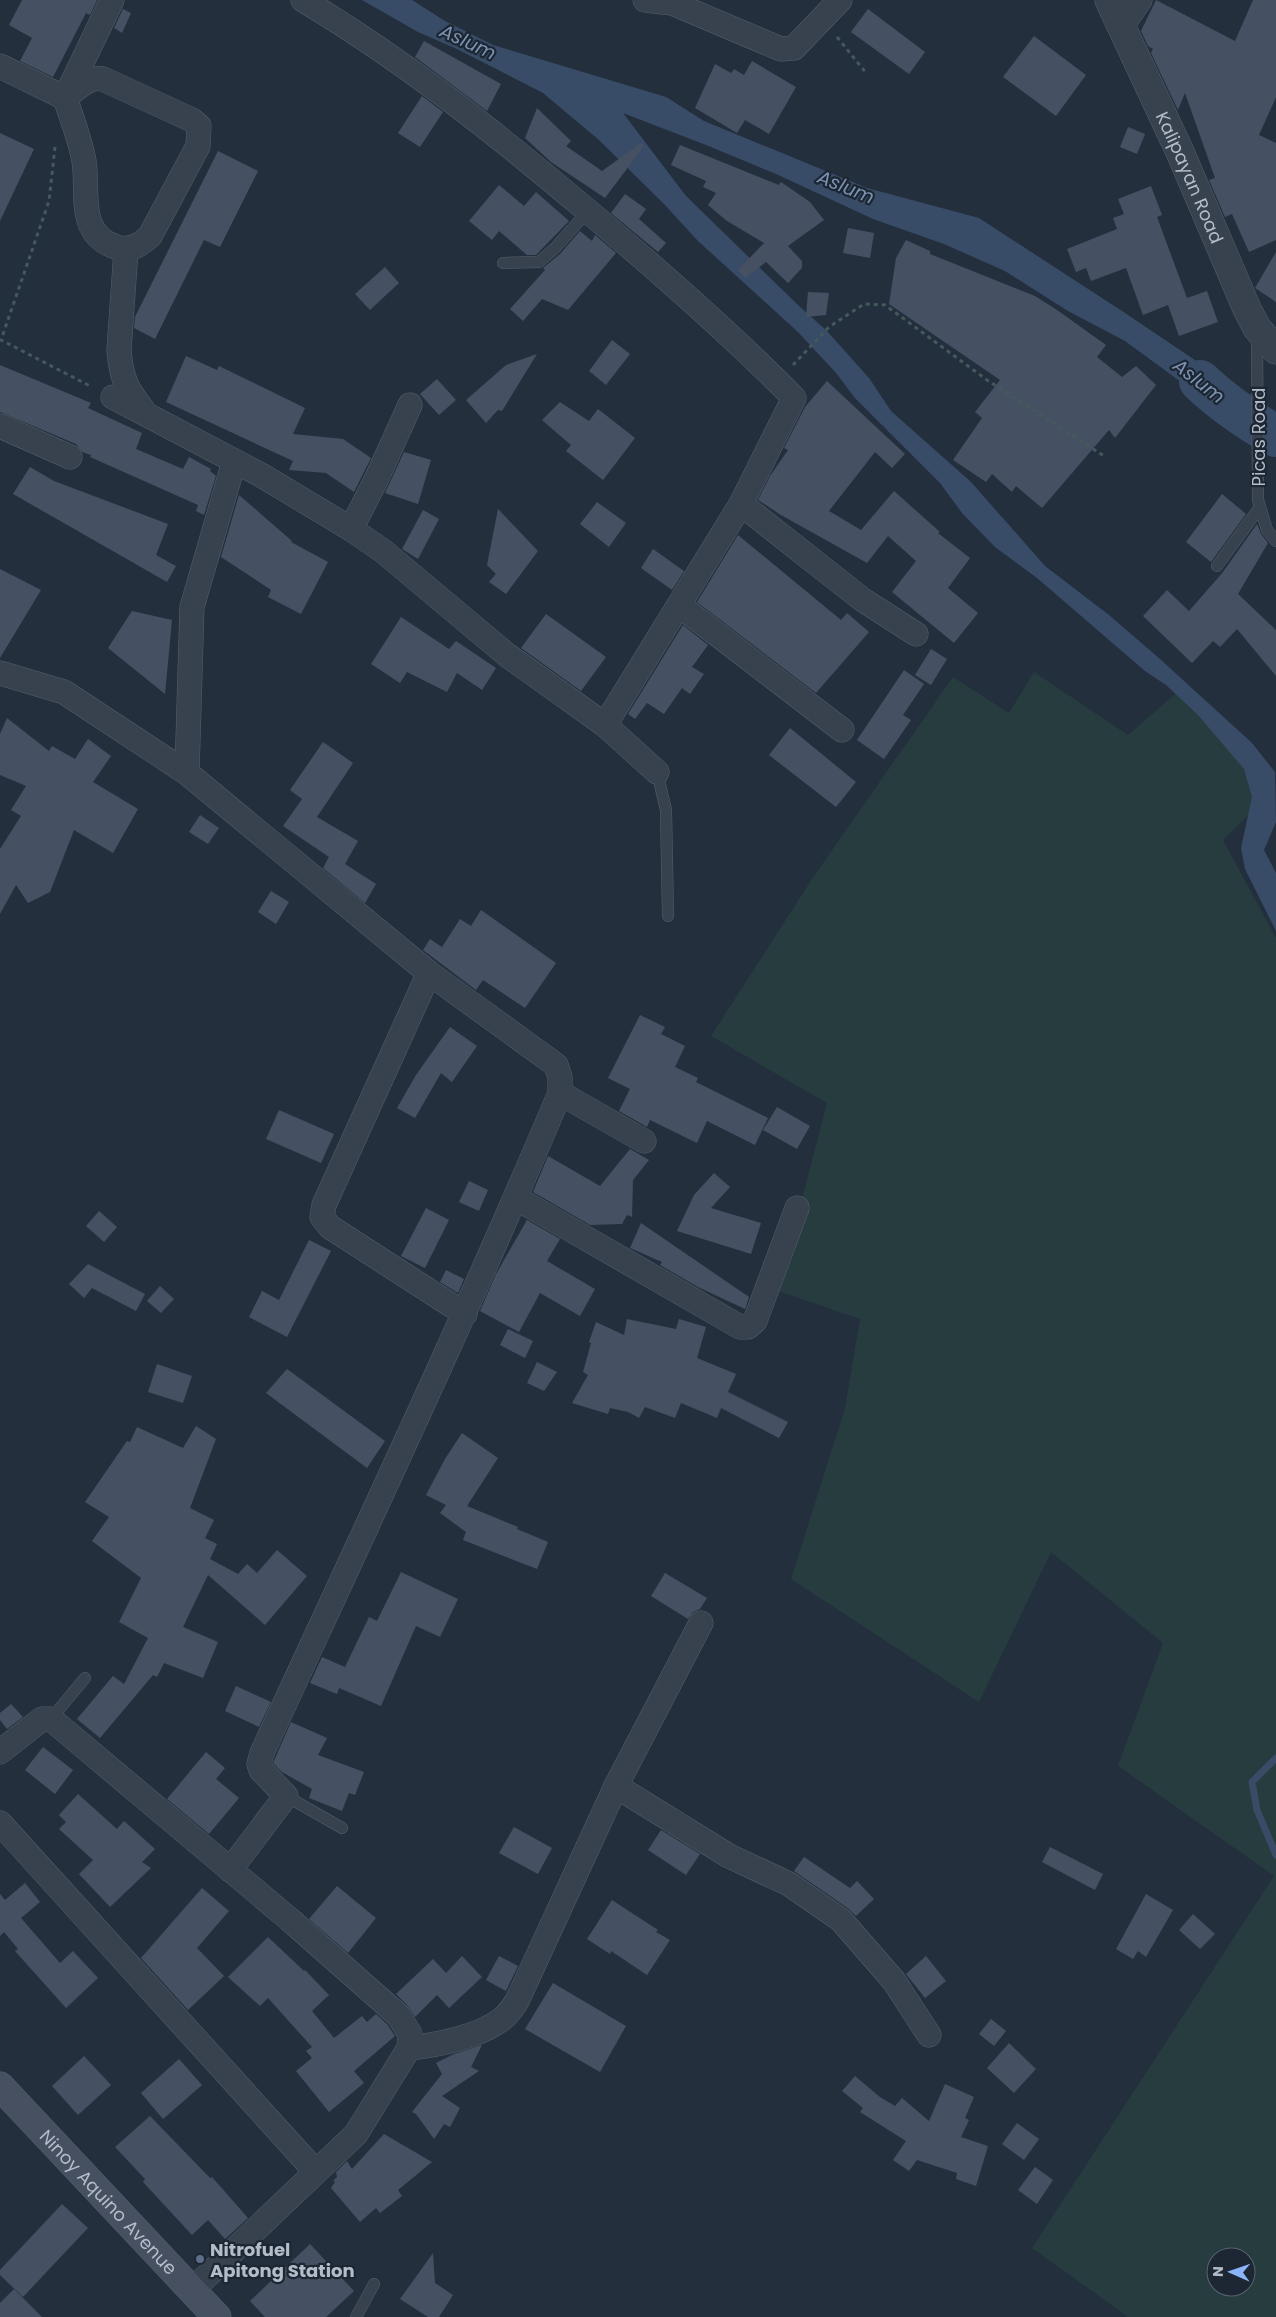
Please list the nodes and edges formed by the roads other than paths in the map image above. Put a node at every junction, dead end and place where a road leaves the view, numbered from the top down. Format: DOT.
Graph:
graph roads {
  1 [pos="112,0"];
  2 [pos="303,0"];
  3 [pos="645,0"];
  4 [pos="840,0"];
  5 [pos="1109,0"];
  6 [pos="1140,0"];
  7 [pos="672,2"];
  8 [pos="1122,26"];
  9 [pos="93,40"];
  10 [pos="0,66"];
  11 [pos="103,79"];
  12 [pos="65,98"];
  13 [pos="588,211"];
  14 [pos="126,250"];
  15 [pos="503,263"];
  16 [pos="1257,328"];
  17 [pos="1276,349"];
  18 [pos="113,398"];
  19 [pos="410,405"];
  20 [pos="147,416"];
  21 [pos="0,426"];
  22 [pos="70,457"];
  23 [pos="234,462"];
  24 [pos="741,504"];
  25 [pos="1260,507"];
  26 [pos="351,529"];
  27 [pos="1276,541"];
  28 [pos="1217,566"];
  29 [pos="678,605"];
  30 [pos="916,634"];
  31 [pos="0,673"];
  32 [pos="605,725"];
  33 [pos="842,730"];
  34 [pos="657,772"];
  35 [pos="187,773"];
  36 [pos="668,916"];
  37 [pos="429,973"];
  38 [pos="560,1093"];
  39 [pos="644,1141"];
  40 [pos="516,1198"];
  41 [pos="797,1208"];
  42 [pos="465,1314"];
  43 [pos="701,1623"];
  44 [pos="85,1678"];
  45 [pos="51,1719"];
  46 [pos="0,1752"];
  47 [pos="616,1786"];
  48 [pos="286,1796"];
  49 [pos="0,1823"];
  50 [pos="342,1828"];
  51 [pos="230,1870"];
  52 [pos="929,2035"];
  53 [pos="409,2048"];
  54 [pos="0,2086"];
  55 [pos="316,2172"];
  56 [pos="374,2284"];
  57 [pos="191,2291"];
  58 [pos="217,2317"];
  59 [pos="356,2317"];
  1 -- 9 [label="street"];
  2 -- 13 [label="street"];
  3 -- 7 [label="street"];
  4 -- 7 [label="street"];
  5 -- 8 [label="street, Kalipayan Road"];
  6 -- 8 [label="street"];
  8 -- 16 [label="street, Kalipayan Road"];
  9 -- 11 [label="street"];
  9 -- 12 [label="street"];
  10 -- 12 [label="street"];
  11 -- 12 [label="street"];
  11 -- 14 [label="street"];
  12 -- 14 [label="street"];
  13 -- 15 [label="lane"];
  13 -- 24 [label="street"];
  14 -- 20 [label="street"];
  16 -- 17 [label="street, Kalipayan Road"];
  16 -- 25 [label="lane, Picas Road"];
  18 -- 20 [label="street"];
  19 -- 26 [label="street"];
  20 -- 23 [label="street"];
  21 -- 22 [label="street"];
  23 -- 26 [label="street"];
  23 -- 35 [label="street"];
  24 -- 29 [label="street"];
  24 -- 30 [label="street"];
  25 -- 27 [label="lane, Picas Road"];
  25 -- 28 [label="lane"];
  26 -- 32 [label="street"];
  29 -- 32 [label="street"];
  29 -- 33 [label="street"];
  31 -- 35 [label="street"];
  32 -- 34 [label="street"];
  34 -- 36 [label="lane"];
  35 -- 37 [label="street"];
  37 -- 38 [label="street"];
  37 -- 42 [label="street"];
  38 -- 39 [label="street"];
  38 -- 40 [label="street"];
  40 -- 41 [label="street"];
  40 -- 42 [label="street"];
  42 -- 48 [label="street"];
  43 -- 47 [label="street"];
  44 -- 45 [label="lane"];
  45 -- 46 [label="street"];
  45 -- 51 [label="street"];
  47 -- 52 [label="street"];
  47 -- 53 [label="street"];
  48 -- 50 [label="lane"];
  48 -- 51 [label="street"];
  49 -- 55 [label="street"];
  51 -- 53 [label="street"];
  53 -- 55 [label="street"];
  54 -- 57 [label="main road, Ninoy Aquino Avenue"];
  55 -- 57 [label="street"];
  56 -- 59 [label="lane"];
  57 -- 58 [label="main road, Ninoy Aquino Avenue"];
}
